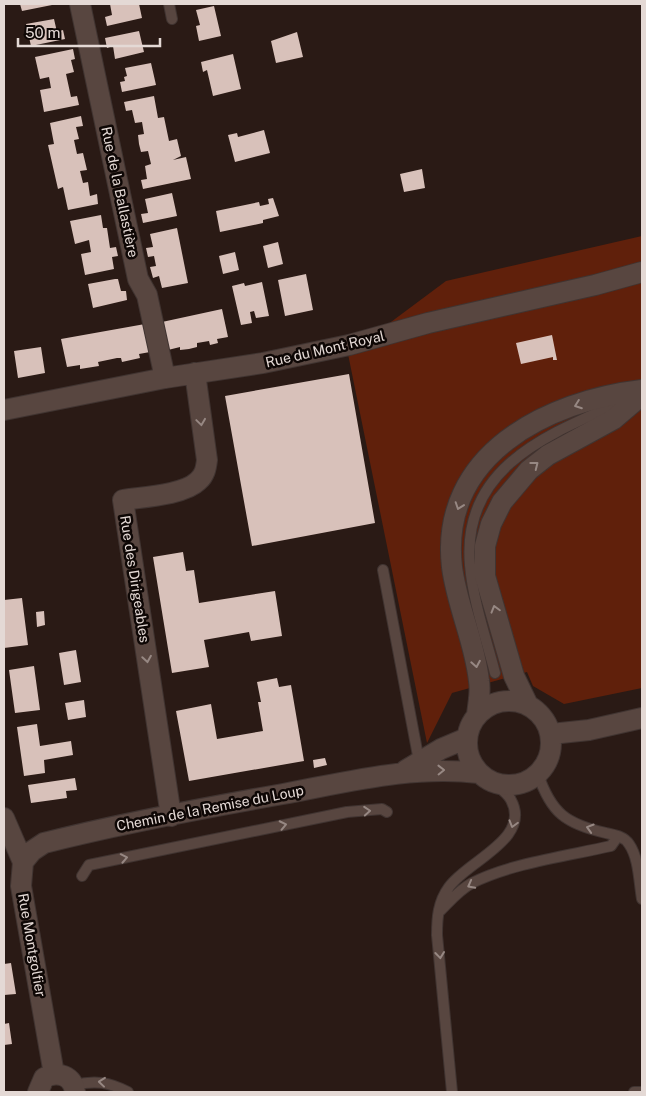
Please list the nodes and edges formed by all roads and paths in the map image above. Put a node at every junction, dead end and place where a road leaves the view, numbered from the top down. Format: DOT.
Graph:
graph roads {
  1 [pos="80,4"];
  2 [pos="168,4"];
  3 [pos="172,19"];
  4 [pos="642,272"];
  5 [pos="195,373"];
  6 [pos="165,378"];
  7 [pos="642,393"];
  8 [pos="4,410"];
  9 [pos="383,570"];
  10 [pos="495,673"];
  11 [pos="528,705"];
  12 [pos="477,715"];
  13 [pos="642,718"];
  14 [pos="551,734"];
  15 [pos="467,738"];
  16 [pos="411,766"];
  17 [pos="538,774"];
  18 [pos="487,778"];
  19 [pos="387,812"];
  20 [pos="171,816"];
  21 [pos="4,818"];
  22 [pos="618,836"];
  23 [pos="23,862"];
  24 [pos="82,876"];
  25 [pos="642,899"];
  26 [pos="437,913"];
  27 [pos="54,1074"];
  28 [pos="74,1089"];
  29 [pos="38,1092"];
  30 [pos="128,1092"];
  31 [pos="452,1092"];
  1 -- 6 [label="street, Rue de la Ballastière"];
  2 -- 3 [label="lane"];
  4 -- 5 [label="street, Rue du Mont Royal"];
  5 -- 6 [label="street, Rue du Mont Royal"];
  5 -- 20 [label="street, Rue des Dirigeables, one-way"];
  6 -- 8 [label="street, Rue du Mont Royal"];
  7 -- 10 [label="lane"];
  11 -- 7 [label="street, one-way"];
  7 -- 12 [label="street, one-way"];
  9 -- 16 [label="lane"];
  11 -- 12 [label="street"];
  11 -- 14 [label="street"];
  12 -- 15 [label="street"];
  13 -- 14 [label="street"];
  14 -- 17 [label="street"];
  15 -- 16 [label="street, Chemin de la Remise du Loup"];
  15 -- 18 [label="street"];
  16 -- 18 [label="street, Chemin de la Remise du Loup, one-way"];
  16 -- 20 [label="street, Chemin de la Remise du Loup"];
  17 -- 18 [label="street"];
  22 -- 17 [label="lane, one-way"];
  18 -- 26 [label="lane, one-way"];
  24 -- 19 [label="lane, one-way"];
  20 -- 23 [label="street, Chemin de la Remise du Loup"];
  21 -- 23 [label="street, Rue Montgolfier"];
  22 -- 25 [label="lane"];
  22 -- 26 [label="lane, one-way"];
  23 -- 27 [label="street, Rue Montgolfier"];
  26 -- 31 [label="lane, one-way"];
  27 -- 28 [label="street"];
  27 -- 29 [label="street"];
  30 -- 28 [label="lane, one-way"];
}
